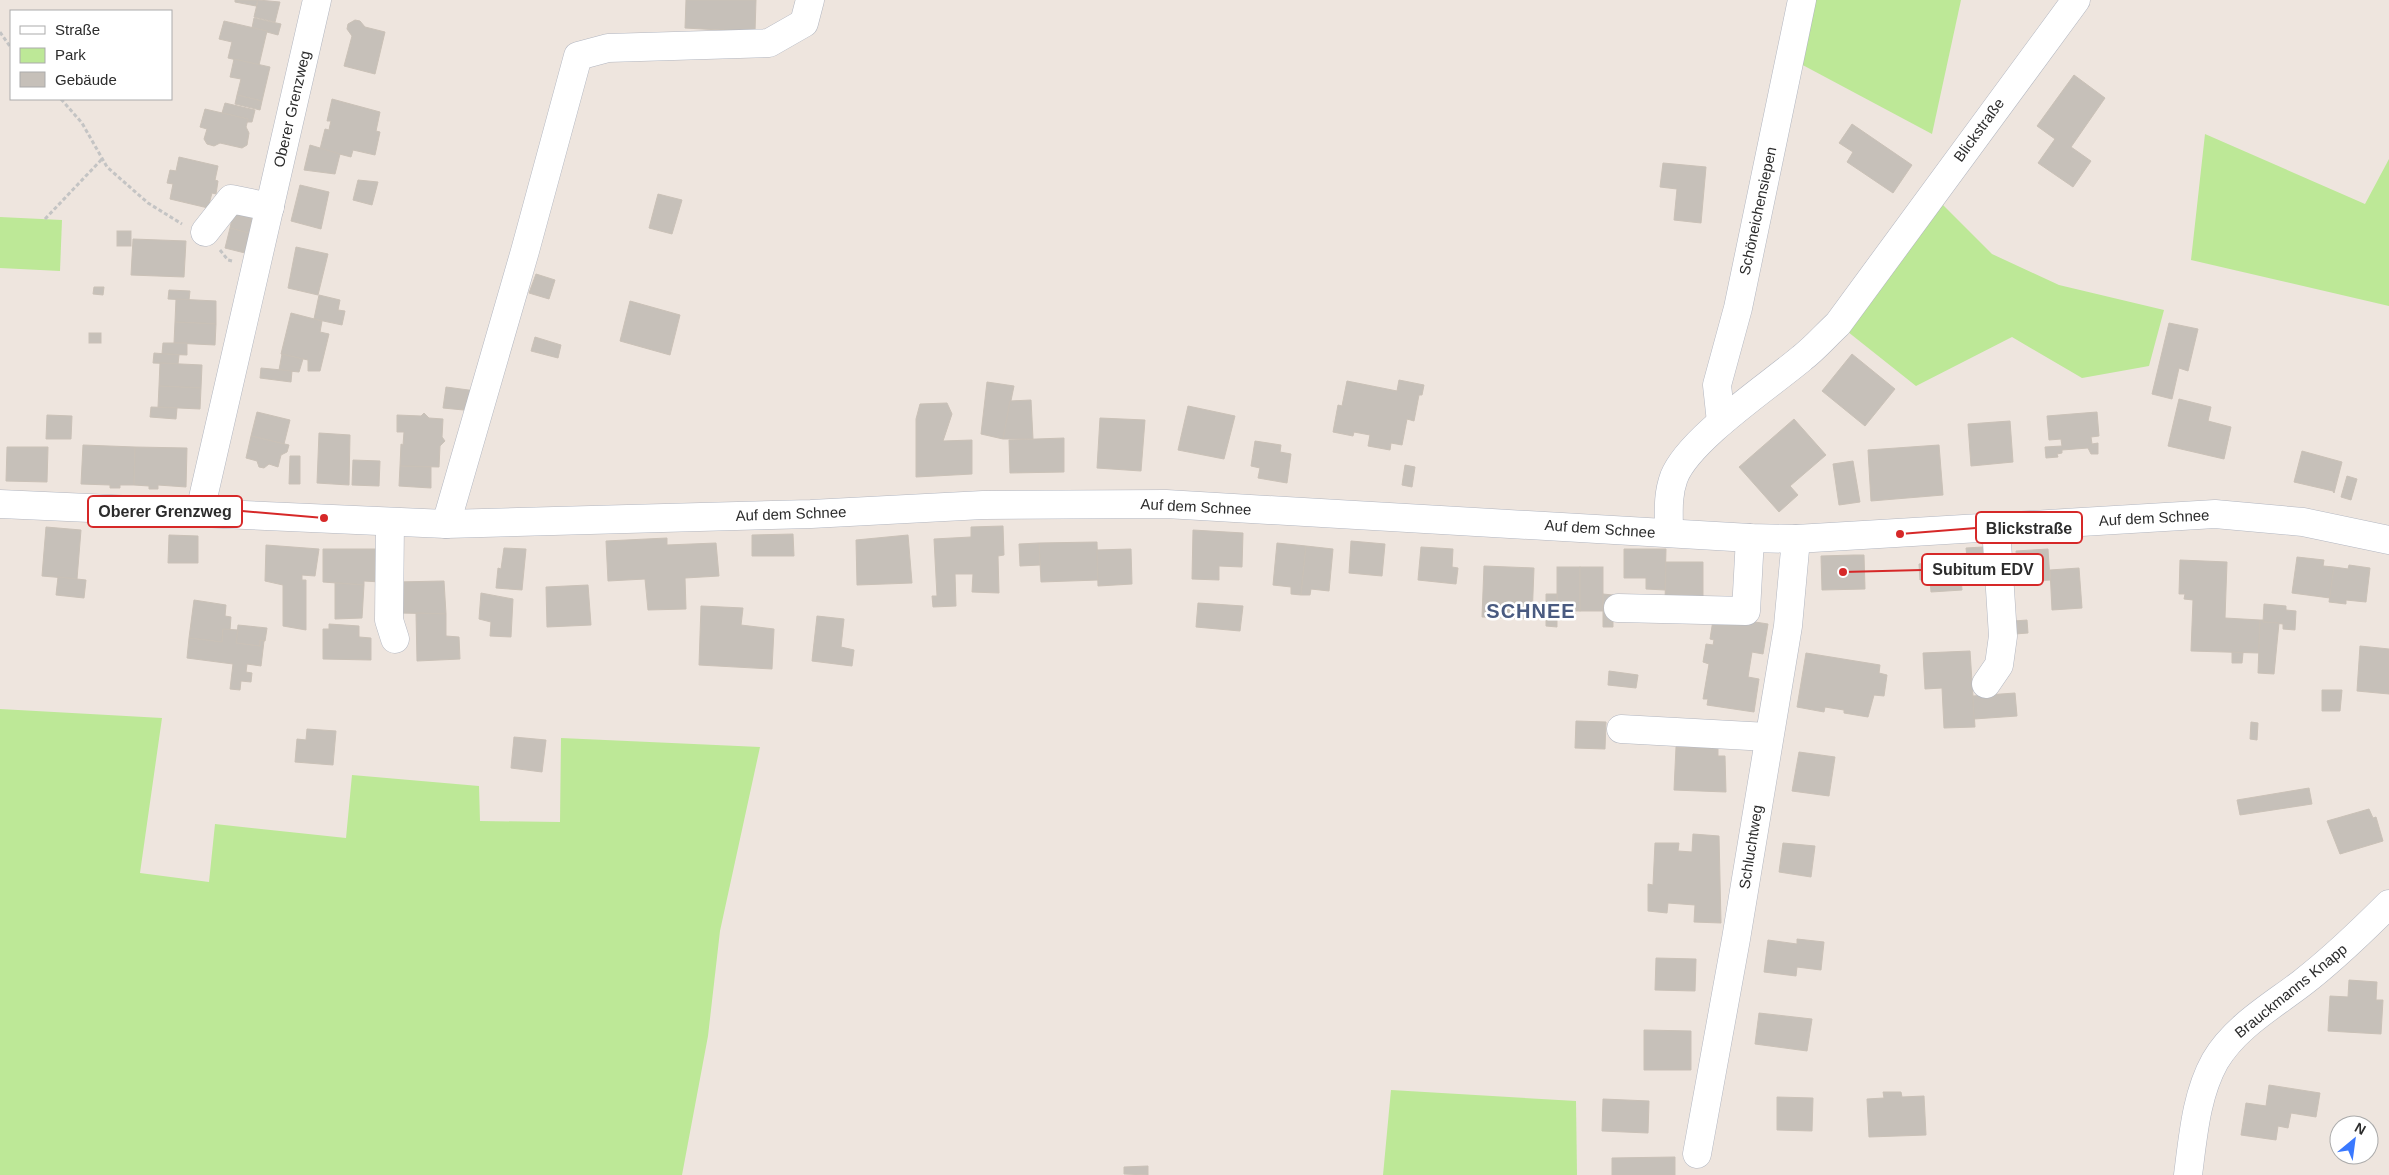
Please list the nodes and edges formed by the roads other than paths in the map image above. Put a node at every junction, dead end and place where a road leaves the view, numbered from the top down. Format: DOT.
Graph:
graph roads {
  1 [pos="317,0"];
  2 [pos="810,0"];
  3 [pos="1802,0"];
  4 [pos="2076,0"];
  5 [pos="270,207"];
  6 [pos="205,232"];
  7 [pos="1721,422"];
  8 [pos="0,504"];
  9 [pos="200,511"];
  10 [pos="390,522"];
  11 [pos="446,524"];
  12 [pos="1996,527"];
  13 [pos="1669,533"];
  14 [pos="1750,538"];
  15 [pos="1796,539"];
  16 [pos="2389,540"];
  17 [pos="1618,608"];
  18 [pos="395,638"];
  19 [pos="1986,684"];
  20 [pos="1621,729"];
  21 [pos="1768,737"];
  22 [pos="2389,904"];
  23 [pos="1697,1154"];
  24 [pos="2188,1175"];
  1 -- 5 [label="street, Oberer Grenzweg"];
  2 -- 11 [label="street"];
  3 -- 7 [label="street, Schöneichensiepen"];
  4 -- 7 [label="street, Blickstraße"];
  5 -- 6 [label="street"];
  5 -- 9 [label="street, Oberer Grenzweg"];
  7 -- 13 [label="street, Blickstraße"];
  8 -- 9 [label="street, Auf dem Schnee"];
  9 -- 10 [label="street, Auf dem Schnee"];
  10 -- 11 [label="street, Auf dem Schnee"];
  10 -- 18 [label="street"];
  11 -- 13 [label="street, Auf dem Schnee"];
  12 -- 15 [label="street, Auf dem Schnee"];
  12 -- 16 [label="street, Auf dem Schnee"];
  12 -- 19 [label="street"];
  13 -- 14 [label="street, Auf dem Schnee"];
  14 -- 15 [label="street, Auf dem Schnee"];
  14 -- 17 [label="street"];
  15 -- 21 [label="street, Schluchtweg"];
  20 -- 21 [label="street"];
  21 -- 23 [label="street, Schluchtweg"];
  22 -- 24 [label="street, Brauckmanns Knapp"];
}
